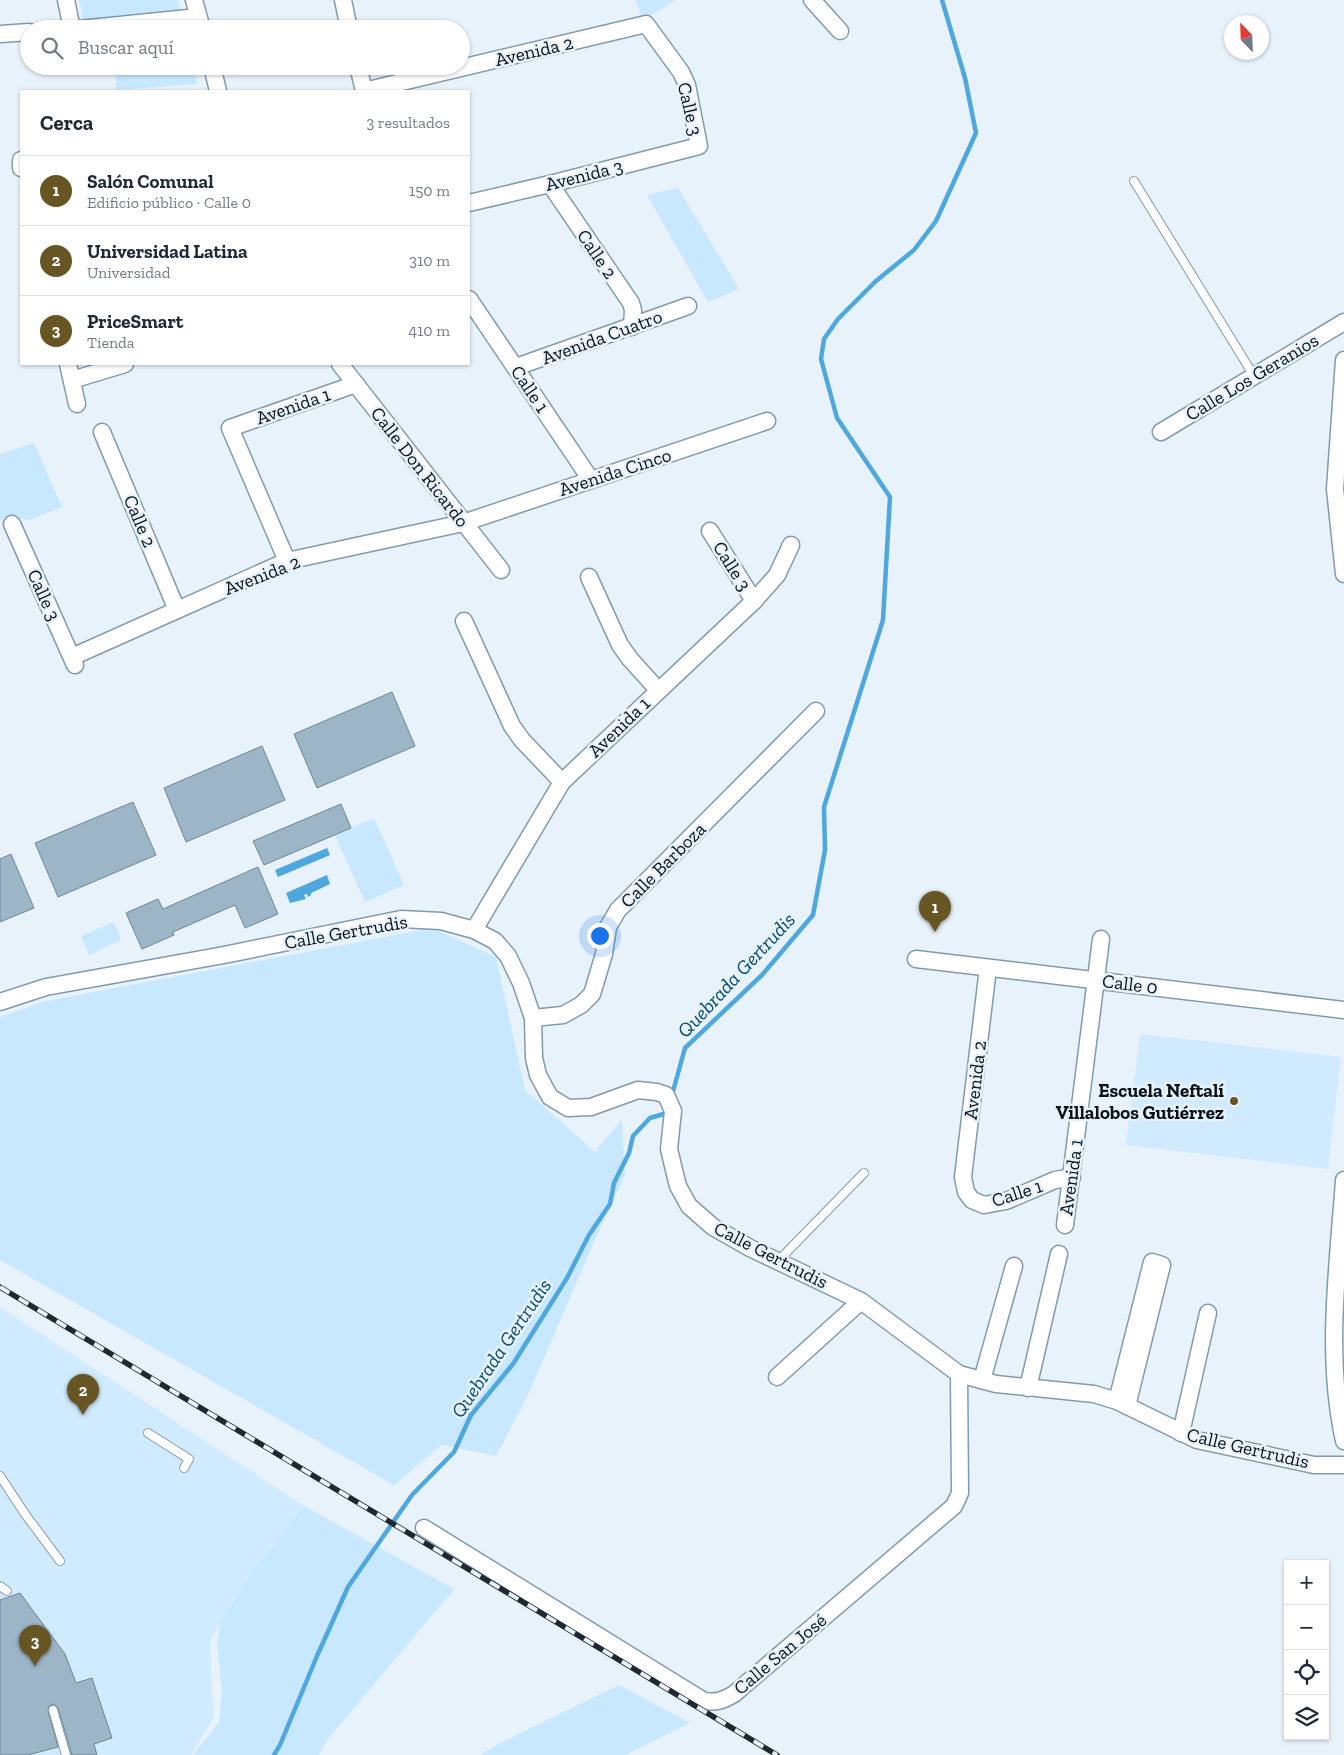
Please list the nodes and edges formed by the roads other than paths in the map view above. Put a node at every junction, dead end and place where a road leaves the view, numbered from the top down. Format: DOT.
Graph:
graph roads {
  1 [pos="66,0"];
  2 [pos="194,0"];
  3 [pos="342,0"];
  4 [pos="812,0"];
  5 [pos="70,20"];
  6 [pos="199,20"];
  7 [pos="347,20"];
  8 [pos="646,24"];
  9 [pos="840,31"];
  10 [pos="20,33"];
  11 [pos="0,34"];
  12 [pos="470,66"];
  13 [pos="214,75"];
  14 [pos="360,75"];
  15 [pos="431,75"];
  16 [pos="218,90"];
  17 [pos="364,90"];
  18 [pos="368,90"];
  19 [pos="699,146"];
  20 [pos="1134,181"];
  21 [pos="550,184"];
  22 [pos="470,203"];
  23 [pos="470,300"];
  24 [pos="688,306"];
  25 [pos="1344,322"];
  26 [pos="632,327"];
  27 [pos="1344,360"];
  28 [pos="68,365"];
  29 [pos="122,365"];
  30 [pos="341,365"];
  31 [pos="516,367"];
  32 [pos="1254,376"];
  33 [pos="72,380"];
  34 [pos="356,384"];
  35 [pos="77,404"];
  36 [pos="768,421"];
  37 [pos="102,432"];
  38 [pos="1161,432"];
  39 [pos="591,480"];
  40 [pos="463,523"];
  41 [pos="12,524"];
  42 [pos="710,530"];
  43 [pos="791,545"];
  44 [pos="286,561"];
  45 [pos="501,570"];
  46 [pos="1344,574"];
  47 [pos="589,578"];
  48 [pos="754,601"];
  49 [pos="177,610"];
  50 [pos="464,621"];
  51 [pos="73,661"];
  52 [pos="658,690"];
  53 [pos="816,711"];
  54 [pos="562,782"];
  55 [pos="474,930"];
  56 [pos="1101,939"];
  57 [pos="916,959"];
  58 [pos="988,968"];
  59 [pos="1096,980"];
  60 [pos="0,1002"];
  61 [pos="1344,1010"];
  62 [pos="533,1018"];
  63 [pos="864,1172"];
  64 [pos="1072,1177"];
  65 [pos="1344,1180"];
  66 [pos="966,1192"];
  67 [pos="1065,1226"];
  68 [pos="1341,1252"];
  69 [pos="1060,1254"];
  70 [pos="776,1262"];
  71 [pos="1014,1266"];
  72 [pos="861,1301"];
  73 [pos="1208,1313"];
  74 [pos="959,1374"];
  75 [pos="777,1377"];
  76 [pos="982,1380"];
  77 [pos="1028,1388"];
  78 [pos="1122,1404"];
  79 [pos="148,1433"];
  80 [pos="1181,1433"];
  81 [pos="1344,1442"];
  82 [pos="1344,1466"];
  83 [pos="184,1468"];
  84 [pos="0,1476"];
  85 [pos="424,1528"];
  86 [pos="60,1560"];
  87 [pos="0,1586"];
  88 [pos="7,1591"];
  89 [pos="54,1710"];
  90 [pos="66,1755"];
  1 -- 5 [label="street"];
  2 -- 6 [label="street"];
  3 -- 7 [label="street"];
  4 -- 9 [label="street"];
  8 -- 12 [label="street, Avenida 2"];
  8 -- 19 [label="street, Calle 3"];
  10 -- 11 [label="street"];
  13 -- 16 [label="street"];
  14 -- 17 [label="street"];
  15 -- 18 [label="street, Avenida 2"];
  19 -- 21 [label="street, Avenida 3"];
  20 -- 32 [label="lane"];
  21 -- 22 [label="street, Avenida 3"];
  21 -- 26 [label="street, Calle 2"];
  23 -- 31 [label="street, Calle 1"];
  24 -- 26 [label="street, Avenida Cuatro"];
  25 -- 32 [label="street, Calle Los Geranios"];
  26 -- 31 [label="street, Avenida Cuatro"];
  27 -- 46 [label="street"];
  28 -- 33 [label="street"];
  29 -- 33 [label="street"];
  30 -- 34 [label="street, Calle Don Ricardo"];
  31 -- 39 [label="street, Calle 1"];
  32 -- 38 [label="street, Calle Los Geranios"];
  33 -- 35 [label="street"];
  34 -- 40 [label="street, Calle Don Ricardo"];
  34 -- 44 [label="street, Avenida 1"];
  36 -- 39 [label="street, Avenida Cinco"];
  37 -- 49 [label="street, Calle 2"];
  39 -- 40 [label="street, Avenida Cinco"];
  40 -- 44 [label="street, Avenida 2"];
  40 -- 45 [label="street, Calle Don Ricardo"];
  41 -- 51 [label="street, Calle 3"];
  42 -- 48 [label="street, Calle 3"];
  43 -- 48 [label="street, Avenida 1"];
  44 -- 49 [label="street, Avenida 2"];
  47 -- 52 [label="street"];
  48 -- 52 [label="street, Avenida 1"];
  49 -- 51 [label="street, Avenida 2"];
  50 -- 54 [label="street"];
  52 -- 54 [label="street, Avenida 1"];
  53 -- 62 [label="street, Calle Barboza"];
  54 -- 55 [label="street, Avenida 1"];
  55 -- 60 [label="street, Calle Gertrudis"];
  55 -- 62 [label="street, Calle Gertrudis"];
  56 -- 59 [label="street, Avenida 1"];
  57 -- 58 [label="street, Calle 0"];
  58 -- 59 [label="street, Calle 0"];
  58 -- 66 [label="street, Avenida 2"];
  59 -- 61 [label="street, Calle 0"];
  59 -- 64 [label="street, Avenida 1"];
  62 -- 70 [label="street, Calle Gertrudis"];
  63 -- 70 [label="lane"];
  64 -- 66 [label="street, Calle 1"];
  64 -- 67 [label="street, Avenida 1"];
  65 -- 68 [label="street"];
  68 -- 81 [label="street"];
  69 -- 77 [label="street"];
  70 -- 72 [label="street, Calle Gertrudis"];
  71 -- 76 [label="street"];
  72 -- 74 [label="street, Calle Gertrudis"];
  72 -- 75 [label="street"];
  73 -- 80 [label="street"];
  74 -- 76 [label="street, Calle Gertrudis"];
  74 -- 85 [label="street, Calle San José"];
  76 -- 77 [label="street, Calle Gertrudis"];
  77 -- 78 [label="street, Calle Gertrudis"];
  78 -- 78 [label="street"];
  78 -- 80 [label="street, Calle Gertrudis"];
  79 -- 83 [label="lane"];
  80 -- 82 [label="street, Calle Gertrudis"];
  84 -- 86 [label="lane"];
  87 -- 88 [label="lane"];
  89 -- 90 [label="lane"];
}
